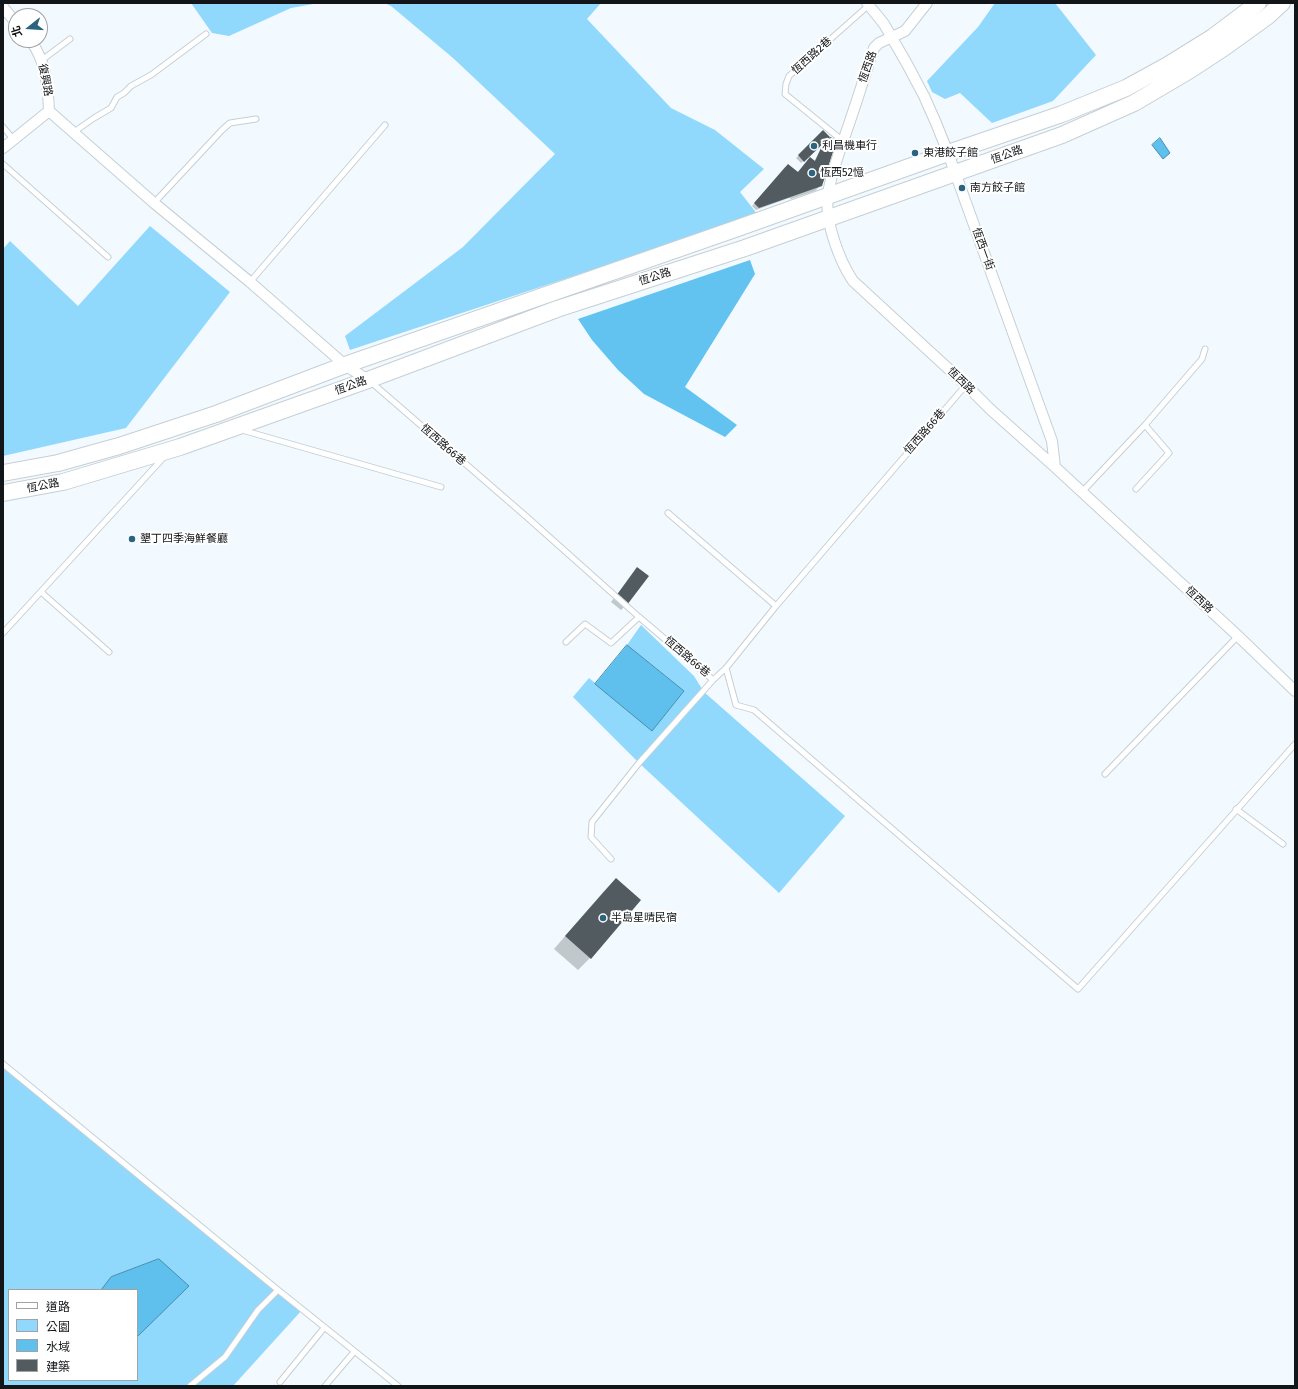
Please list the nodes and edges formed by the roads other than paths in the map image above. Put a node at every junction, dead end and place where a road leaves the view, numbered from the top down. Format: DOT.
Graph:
graph roads {
  1 [pos="927,3"];
  2 [pos="1258,3"];
  3 [pos="1282,3"];
  4 [pos="868,4"];
  5 [pos="206,34"];
  6 [pos="891,38"];
  7 [pos="70,39"];
  8 [pos="35,48"];
  9 [pos="42,60"];
  10 [pos="49,111"];
  11 [pos="256,119"];
  12 [pos="385,125"];
  13 [pos="3,127"];
  14 [pos="73,133"];
  15 [pos="13,140"];
  16 [pos="843,141"];
  17 [pos="3,148"];
  18 [pos="948,153"];
  19 [pos="3,164"];
  20 [pos="956,173"];
  21 [pos="828,195"];
  22 [pos="154,202"];
  23 [pos="829,218"];
  24 [pos="108,257"];
  25 [pos="250,282"];
  26 [pos="1205,349"];
  27 [pos="345,365"];
  28 [pos="368,380"];
  29 [pos="966,385"];
  30 [pos="1145,426"];
  31 [pos="235,428"];
  32 [pos="170,450"];
  33 [pos="1055,467"];
  34 [pos="3,473"];
  35 [pos="441,487"];
  36 [pos="1136,489"];
  37 [pos="1082,492"];
  38 [pos="3,493"];
  39 [pos="668,513"];
  40 [pos="41,592"];
  41 [pos="776,606"];
  42 [pos="639,617"];
  43 [pos="3,633"];
  44 [pos="1238,636"];
  45 [pos="566,642"];
  46 [pos="109,652"];
  47 [pos="726,668"];
  48 [pos="713,680"];
  49 [pos="1295,690"];
  50 [pos="1295,744"];
  51 [pos="1105,774"];
  52 [pos="1236,809"];
  53 [pos="1283,844"];
  54 [pos="611,859"];
  55 [pos="3,1064"];
  56 [pos="278,1290"];
  57 [pos="324,1328"];
  58 [pos="354,1352"];
  59 [pos="280,1382"];
  60 [pos="190,1386"];
  61 [pos="325,1386"];
  62 [pos="398,1386"];
  1 -- 6 [label="street, 恆西路"];
  2 -- 18 [label="main road, 恆公路"];
  3 -- 20 [label="main road, 恆公路"];
  4 -- 6 [label="street"];
  4 -- 16 [label="lane, 恆西路2巷"];
  5 -- 14 [label="lane"];
  6 -- 16 [label="street, 恆西路"];
  6 -- 18 [label="street, 恆西一街"];
  7 -- 9 [label="lane"];
  8 -- 9 [label="street, 復興路"];
  9 -- 10 [label="street, 復興路"];
  10 -- 14 [label="street"];
  10 -- 15 [label="street, 復興路"];
  11 -- 22 [label="lane"];
  12 -- 25 [label="lane"];
  13 -- 15 [label="lane"];
  14 -- 22 [label="street"];
  15 -- 17 [label="street, 復興路"];
  16 -- 21 [label="street, 恆西路"];
  18 -- 20 [label="street, 恆西一街"];
  18 -- 21 [label="main road, 恆公路"];
  19 -- 24 [label="lane"];
  20 -- 23 [label="main road, 恆公路"];
  20 -- 33 [label="street, 恆西一街"];
  21 -- 23 [label="street, 恆西路"];
  21 -- 27 [label="main road, 恆公路"];
  22 -- 25 [label="street"];
  23 -- 28 [label="main road, 恆公路"];
  23 -- 29 [label="street, 恆西路"];
  25 -- 27 [label="street"];
  26 -- 30 [label="lane"];
  27 -- 28 [label="street"];
  27 -- 34 [label="main road, 恆公路"];
  28 -- 31 [label="main road, 恆公路"];
  28 -- 42 [label="lane, 恆西路66巷"];
  29 -- 33 [label="street, 恆西路"];
  29 -- 41 [label="lane, 恆西路66巷"];
  30 -- 36 [label="lane"];
  30 -- 37 [label="lane"];
  31 -- 32 [label="main road, 恆公路"];
  31 -- 35 [label="lane"];
  32 -- 38 [label="main road, 恆公路"];
  32 -- 40 [label="lane"];
  33 -- 37 [label="street, 恆西路"];
  37 -- 44 [label="street, 恆西路"];
  39 -- 41 [label="lane"];
  40 -- 43 [label="lane"];
  40 -- 46 [label="lane"];
  41 -- 47 [label="lane, 恆西路66巷"];
  42 -- 45 [label="lane"];
  42 -- 48 [label="lane, 恆西路66巷"];
  44 -- 49 [label="street, 恆西路"];
  44 -- 51 [label="lane"];
  47 -- 48 [label="lane, 恆西路66巷"];
  47 -- 52 [label="lane"];
  48 -- 54 [label="lane"];
  50 -- 52 [label="lane"];
  52 -- 53 [label="lane"];
  55 -- 56 [label="lane"];
  56 -- 57 [label="lane"];
  56 -- 60 [label="lane"];
  57 -- 58 [label="lane"];
  57 -- 59 [label="lane"];
  58 -- 61 [label="lane"];
  58 -- 62 [label="lane"];
}
